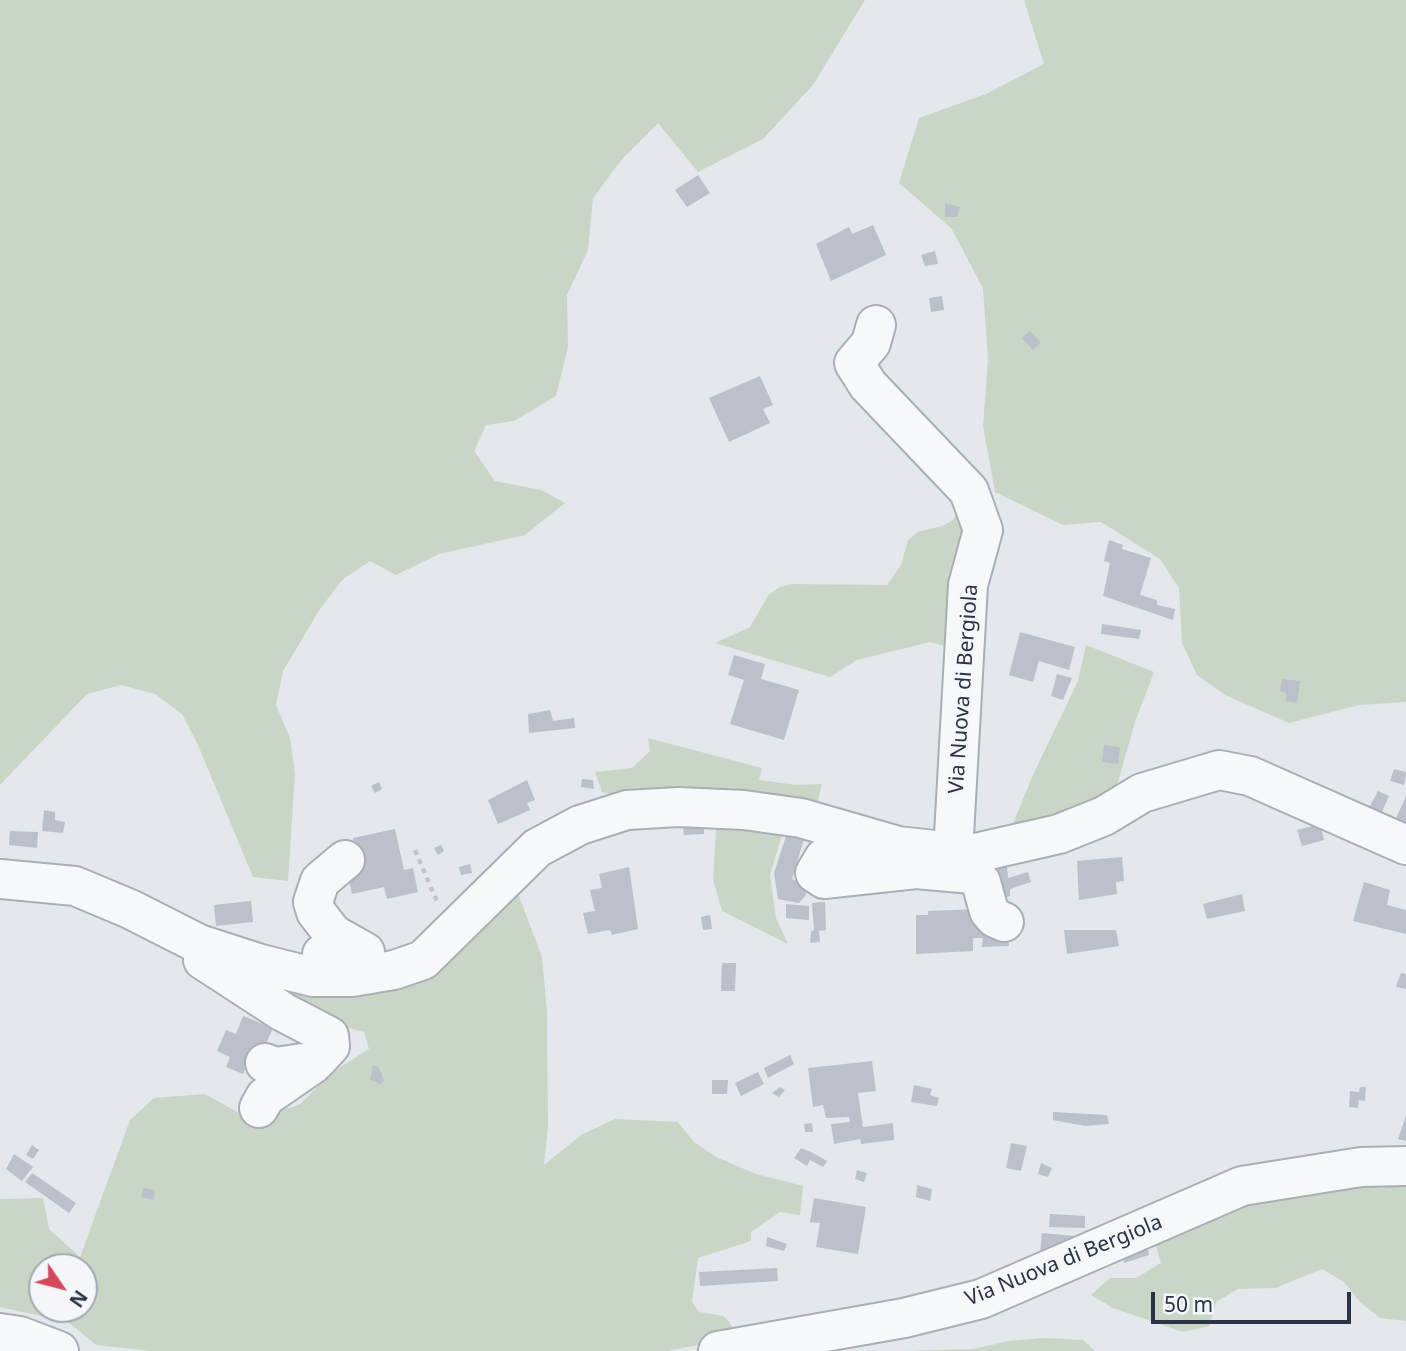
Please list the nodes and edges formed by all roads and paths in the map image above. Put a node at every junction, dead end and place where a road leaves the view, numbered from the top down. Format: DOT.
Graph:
graph roads {
  1 [pos="876,325"];
  2 [pos="1406,845"];
  3 [pos="898,846"];
  4 [pos="415,850"];
  5 [pos="953,853"];
  6 [pos="345,860"];
  7 [pos="0,879"];
  8 [pos="439,914"];
  9 [pos="1004,922"];
  10 [pos="182,936"];
  11 [pos="301,975"];
  12 [pos="316,1061"];
  13 [pos="265,1063"];
  14 [pos="259,1108"];
  15 [pos="1406,1166"];
  16 [pos="0,1333"];
  17 [pos="59,1351"];
  18 [pos="718,1351"];
  1 -- 5 [label="street, Via Nuova di Bergiola"];
  2 -- 5 [label="street"];
  3 -- 5 [label="street"];
  3 -- 9 [label="street"];
  3 -- 11 [label="street"];
  4 -- 8 [label="path"];
  6 -- 11 [label="street"];
  7 -- 10 [label="street"];
  10 -- 11 [label="street"];
  10 -- 12 [label="street"];
  12 -- 13 [label="street"];
  12 -- 14 [label="street"];
  15 -- 18 [label="street, Via Nuova di Bergiola"];
  16 -- 17 [label="street"];
}
